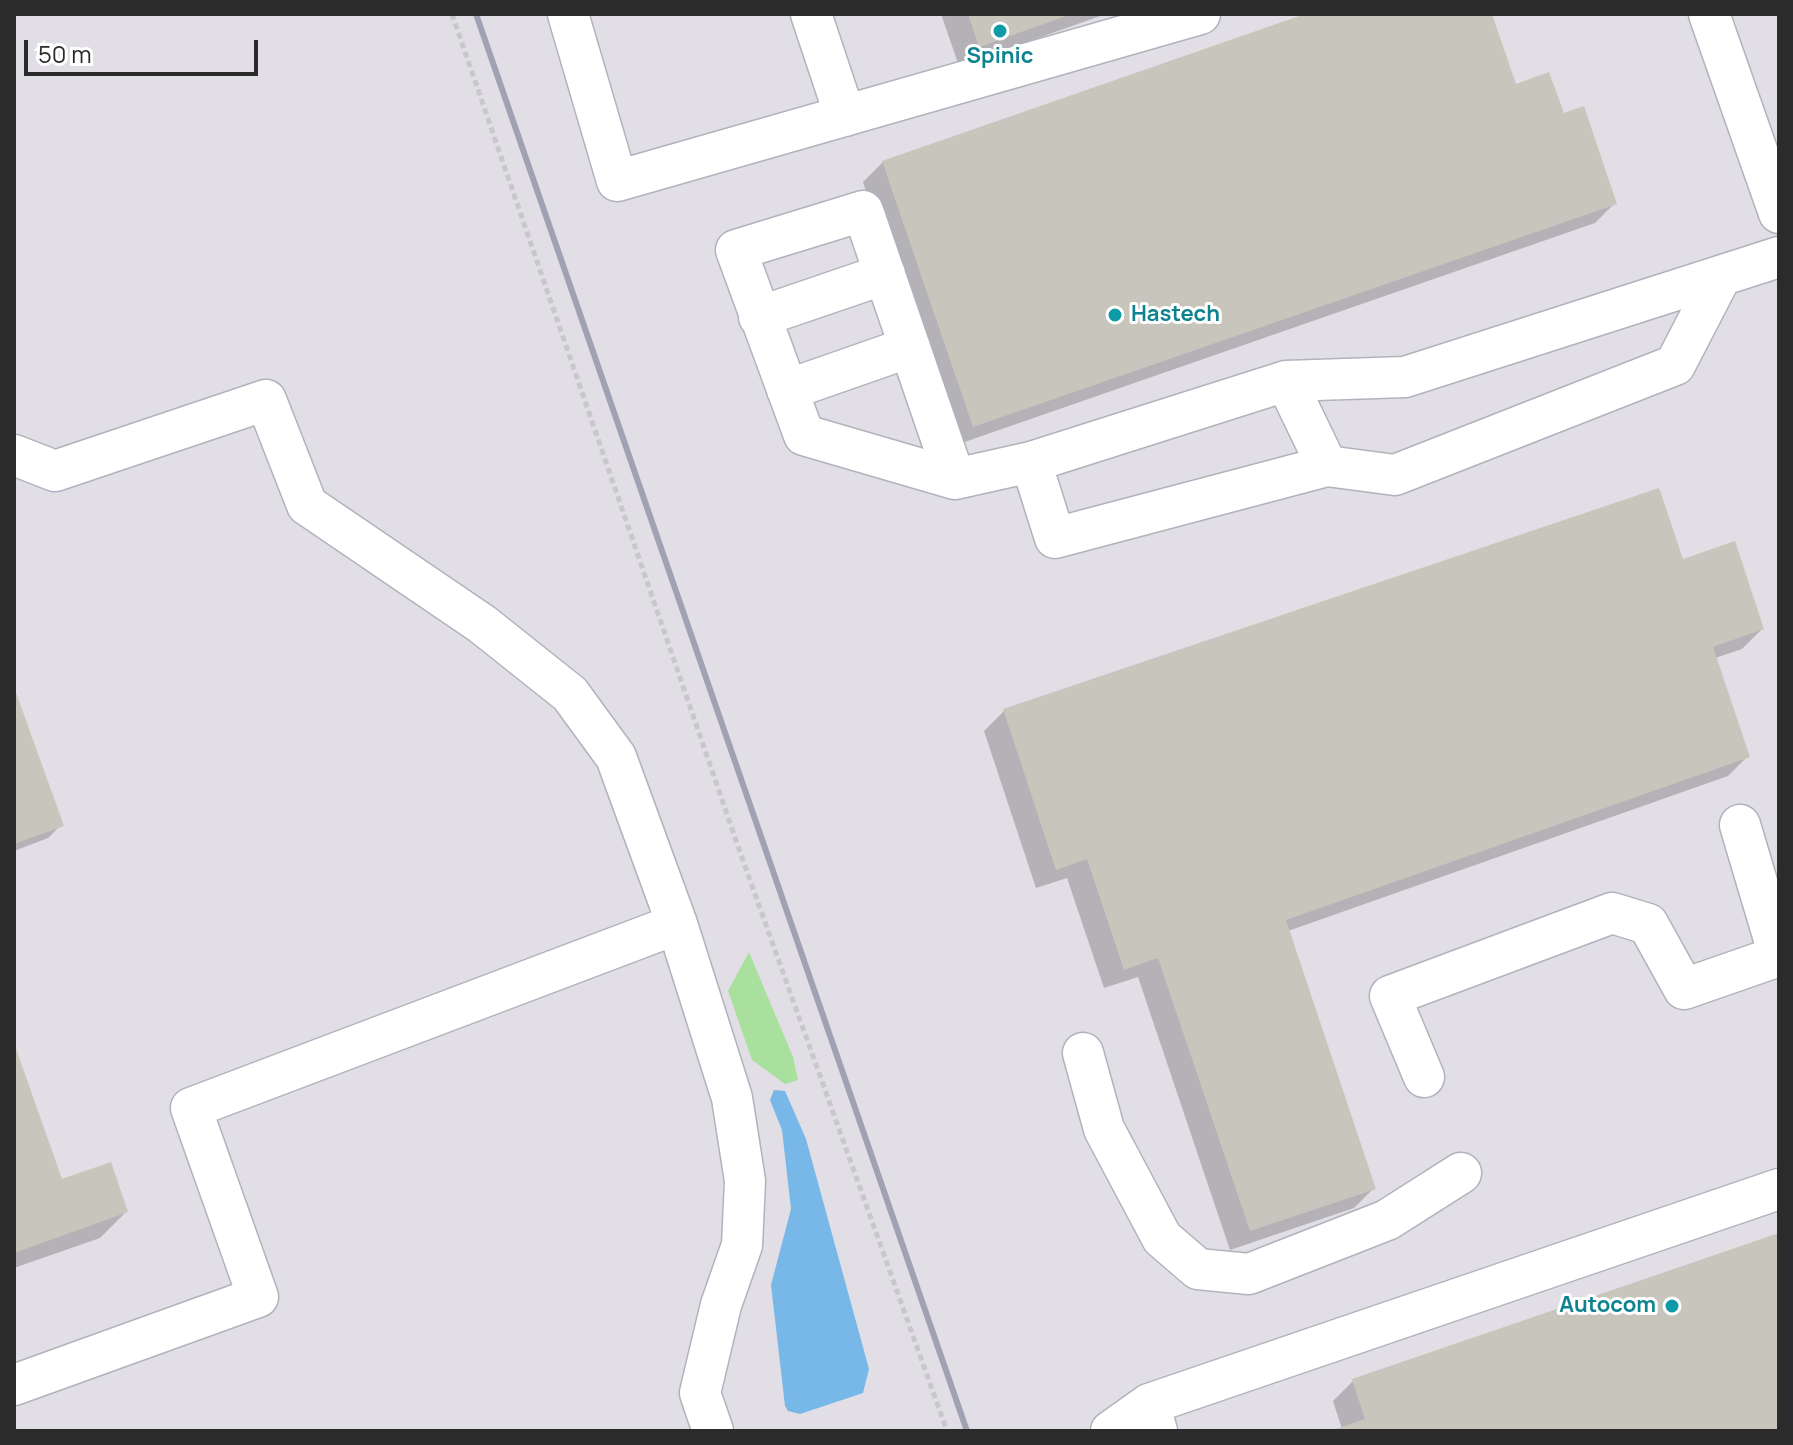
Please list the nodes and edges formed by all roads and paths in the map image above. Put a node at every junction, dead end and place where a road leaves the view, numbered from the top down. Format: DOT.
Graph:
graph roads {
  1 [pos="452,14"];
  2 [pos="568,14"];
  3 [pos="811,14"];
  4 [pos="1200,14"];
  5 [pos="1709,14"];
  6 [pos="845,116"];
  7 [pos="1779,213"];
  8 [pos="1779,257"];
  9 [pos="885,274"];
  10 [pos="1721,276"];
  11 [pos="759,317"];
  12 [pos="910,347"];
  13 [pos="1286,381"];
  14 [pos="787,390"];
  15 [pos="14,455"];
  16 [pos="1031,462"];
  17 [pos="1327,466"];
  18 [pos="955,479"];
  19 [pos="1740,825"];
  20 [pos="677,924"];
  21 [pos="1083,1053"];
  22 [pos="1424,1077"];
  23 [pos="1461,1173"];
  24 [pos="1779,1189"];
  25 [pos="14,1385"];
  26 [pos="1153,1417"];
  27 [pos="713,1431"];
  28 [pos="947,1431"];
  29 [pos="1111,1431"];
  1 -- 28 [label="path"];
  2 -- 6 [label="street"];
  3 -- 6 [label="street"];
  4 -- 6 [label="street"];
  5 -- 7 [label="street"];
  8 -- 10 [label="street"];
  9 -- 11 [label="street"];
  9 -- 11 [label="street"];
  9 -- 12 [label="street"];
  10 -- 13 [label="street"];
  10 -- 17 [label="street"];
  11 -- 14 [label="street"];
  12 -- 14 [label="street"];
  12 -- 18 [label="street"];
  13 -- 16 [label="street"];
  13 -- 17 [label="street"];
  14 -- 18 [label="street"];
  15 -- 20 [label="street"];
  16 -- 17 [label="street"];
  16 -- 18 [label="street"];
  19 -- 22 [label="street"];
  20 -- 25 [label="street"];
  20 -- 27 [label="street"];
  21 -- 23 [label="street"];
  24 -- 26 [label="street"];
  26 -- 29 [label="street"];
}
